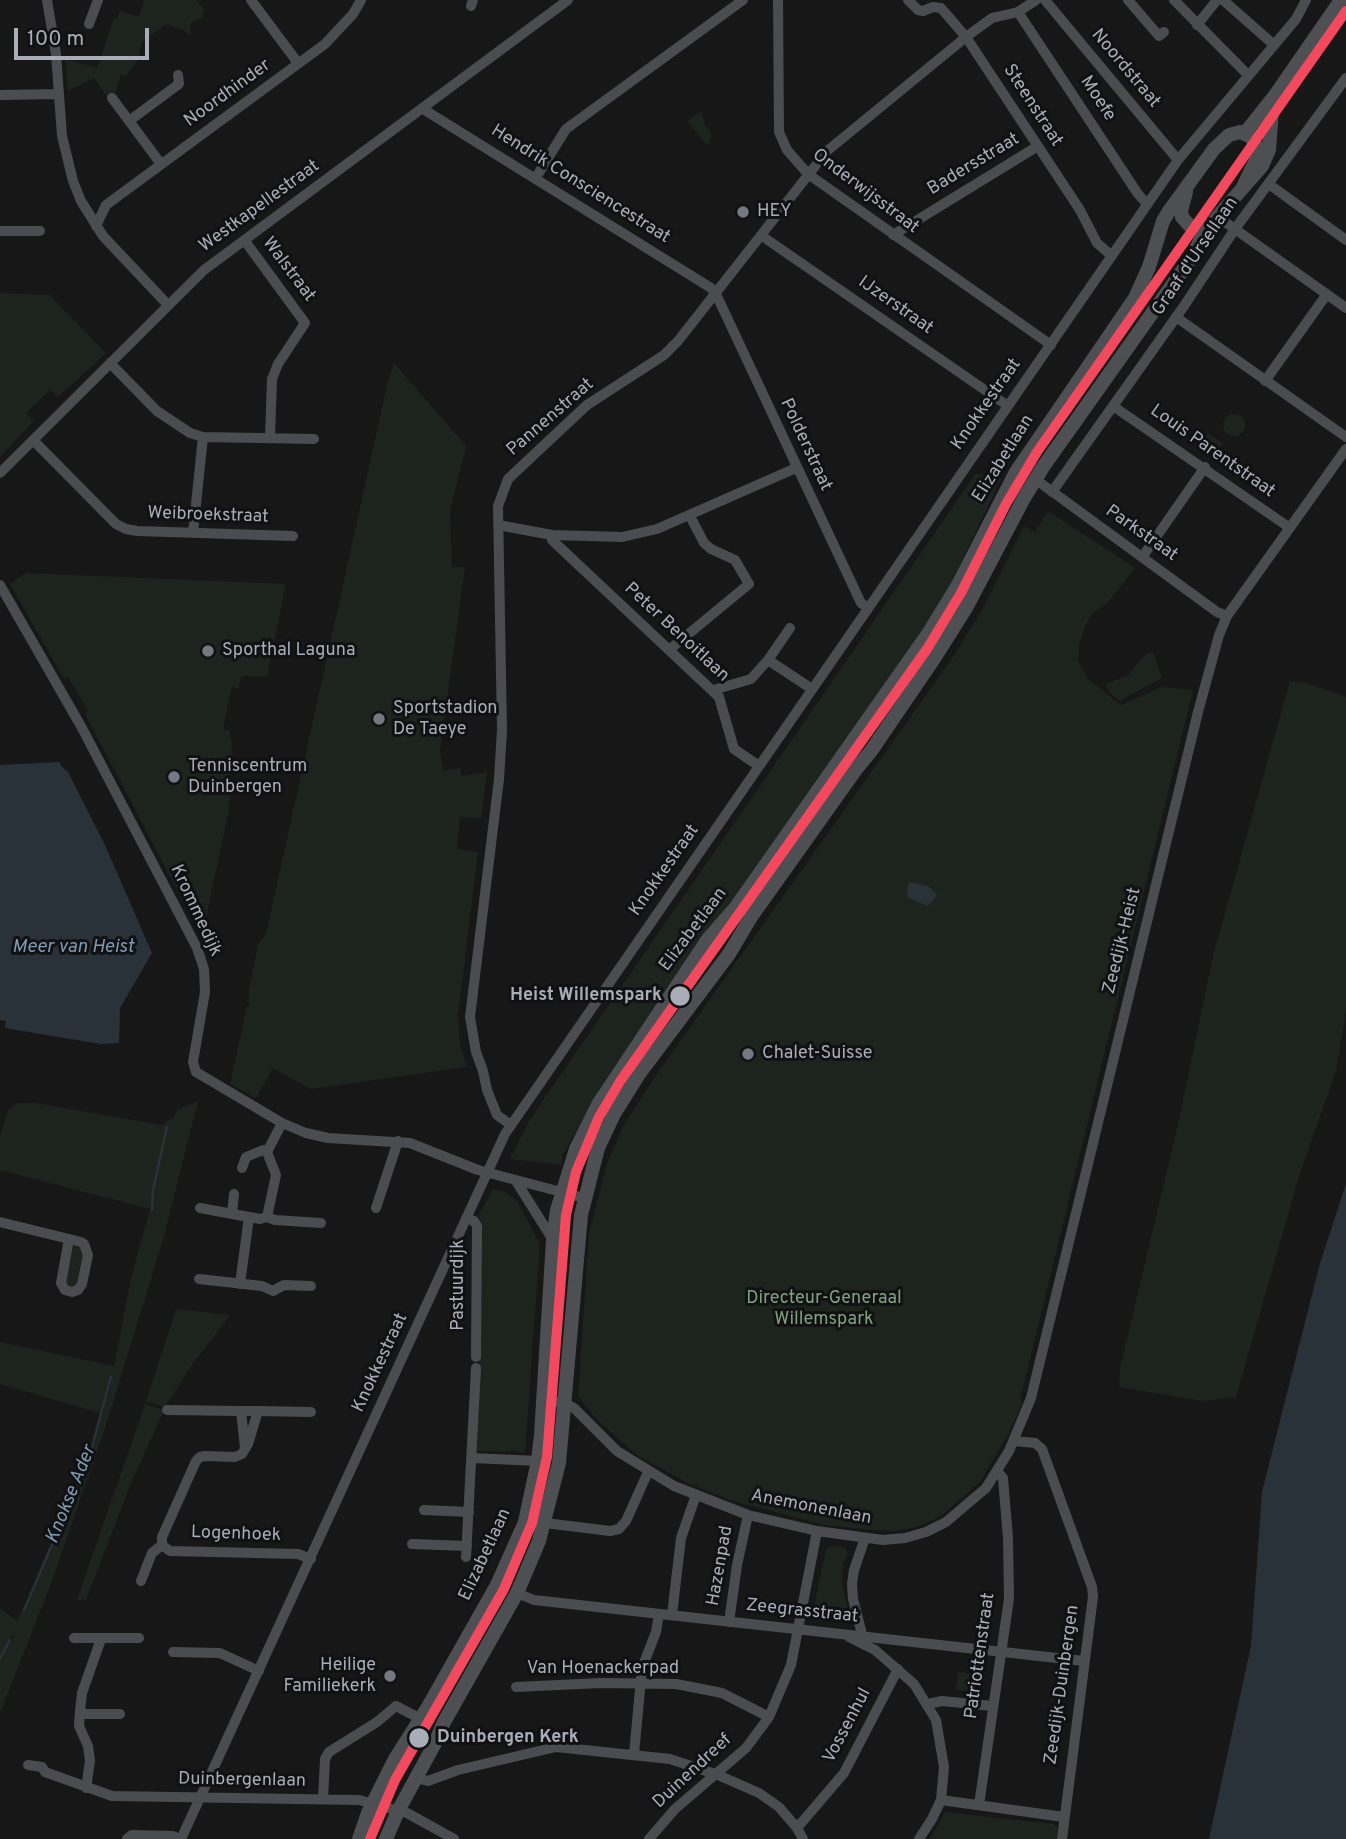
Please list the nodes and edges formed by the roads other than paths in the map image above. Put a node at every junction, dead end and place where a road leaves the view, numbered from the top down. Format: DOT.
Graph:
graph roads {
  1 [pos="47,0"];
  2 [pos="98,0"];
  3 [pos="250,0"];
  4 [pos="361,0"];
  5 [pos="568,0"];
  6 [pos="743,0"];
  7 [pos="778,0"];
  8 [pos="908,0"];
  9 [pos="1036,0"];
  10 [pos="1061,0"];
  11 [pos="1128,0"];
  12 [pos="1174,0"];
  13 [pos="1217,0"];
  14 [pos="1223,0"];
  15 [pos="1306,0"];
  16 [pos="1341,0"];
  17 [pos="1046,2"];
  18 [pos="1018,12"];
  19 [pos="89,24"];
  20 [pos="1197,25"];
  21 [pos="1164,32"];
  22 [pos="965,37"];
  23 [pos="1273,44"];
  24 [pos="298,64"];
  25 [pos="1247,74"];
  26 [pos="178,75"];
  27 [pos="1346,78"];
  28 [pos="59,94"];
  29 [pos="1276,94"];
  30 [pos="0,95"];
  31 [pos="112,98"];
  32 [pos="423,109"];
  33 [pos="129,121"];
  34 [pos="1245,133"];
  35 [pos="1196,135"];
  36 [pos="1038,146"];
  37 [pos="1214,149"];
  38 [pos="1178,160"];
  39 [pos="161,164"];
  40 [pos="808,174"];
  41 [pos="535,179"];
  42 [pos="1188,184"];
  43 [pos="1270,185"];
  44 [pos="1242,189"];
  45 [pos="81,201"];
  46 [pos="1147,204"];
  47 [pos="106,205"];
  48 [pos="1218,217"];
  49 [pos="96,226"];
  50 [pos="1235,229"];
  51 [pos="0,231"];
  52 [pos="40,231"];
  53 [pos="1205,231"];
  54 [pos="893,235"];
  55 [pos="762,236"];
  56 [pos="1346,240"];
  57 [pos="245,241"];
  58 [pos="1112,256"];
  59 [pos="716,293"];
  60 [pos="1327,294"];
  61 [pos="168,305"];
  62 [pos="1346,308"];
  63 [pos="1176,317"];
  64 [pos="1051,345"];
  65 [pos="110,363"];
  66 [pos="1265,381"];
  67 [pos="1008,406"];
  68 [pos="1113,406"];
  69 [pos="203,437"];
  70 [pos="270,437"];
  71 [pos="1346,437"];
  72 [pos="314,439"];
  73 [pos="33,440"];
  74 [pos="1346,449"];
  75 [pos="1205,467"];
  76 [pos="796,468"];
  77 [pos="0,473"];
  78 [pos="1035,479"];
  79 [pos="1052,492"];
  80 [pos="690,516"];
  81 [pos="498,525"];
  82 [pos="1290,528"];
  83 [pos="193,533"];
  84 [pos="552,535"];
  85 [pos="293,536"];
  86 [pos="1143,556"];
  87 [pos="0,585"];
  88 [pos="868,608"];
  89 [pos="1227,616"];
  90 [pos="790,628"];
  91 [pos="669,650"];
  92 [pos="768,660"];
  93 [pos="812,690"];
  94 [pos="714,692"];
  95 [pos="759,766"];
  96 [pos="282,1123"];
  97 [pos="511,1125"];
  98 [pos="398,1141"];
  99 [pos="267,1152"];
  100 [pos="242,1168"];
  101 [pos="486,1173"];
  102 [pos="516,1181"];
  103 [pos="562,1192"];
  104 [pos="234,1194"];
  105 [pos="584,1198"];
  106 [pos="200,1208"];
  107 [pos="376,1208"];
  108 [pos="232,1214"];
  109 [pos="249,1217"];
  110 [pos="267,1217"];
  111 [pos="466,1218"];
  112 [pos="0,1222"];
  113 [pos="321,1223"];
  114 [pos="69,1239"];
  115 [pos="552,1240"];
  116 [pos="199,1279"];
  117 [pos="240,1284"];
  118 [pos="311,1286"];
  119 [pos="543,1400"];
  120 [pos="565,1403"];
  121 [pos="167,1410"];
  122 [pos="241,1411"];
  123 [pos="258,1411"];
  124 [pos="311,1412"];
  125 [pos="1016,1437"];
  126 [pos="245,1448"];
  127 [pos="472,1458"];
  128 [pos="538,1461"];
  129 [pos="997,1471"];
  130 [pos="649,1472"];
  131 [pos="696,1495"];
  132 [pos="424,1510"];
  133 [pos="469,1512"];
  134 [pos="748,1515"];
  135 [pos="545,1523"];
  136 [pos="817,1531"];
  137 [pos="865,1538"];
  138 [pos="412,1544"];
  139 [pos="162,1545"];
  140 [pos="310,1559"];
  141 [pos="141,1581"];
  142 [pos="516,1593"];
  143 [pos="659,1614"];
  144 [pos="672,1615"];
  145 [pos="729,1622"];
  146 [pos="799,1629"];
  147 [pos="75,1638"];
  148 [pos="139,1638"];
  149 [pos="101,1639"];
  150 [pos="864,1640"];
  151 [pos="173,1652"];
  152 [pos="1000,1652"];
  153 [pos="1084,1661"];
  154 [pos="898,1669"];
  155 [pos="259,1671"];
  156 [pos="640,1685"];
  157 [pos="516,1687"];
  158 [pos="928,1704"];
  159 [pos="992,1706"];
  160 [pos="80,1714"];
  161 [pos="120,1714"];
  162 [pos="769,1717"];
  163 [pos="419,1718"];
  164 [pos="634,1755"];
  165 [pos="28,1765"];
  166 [pos="718,1775"];
  167 [pos="416,1778"];
  168 [pos="86,1788"];
  169 [pos="200,1798"];
  170 [pos="323,1799"];
  171 [pos="941,1800"];
  172 [pos="372,1804"];
  173 [pos="979,1805"];
  174 [pos="398,1811"];
  175 [pos="1064,1817"];
  176 [pos="797,1828"];
  177 [pos="127,1839"];
  178 [pos="180,1839"];
  179 [pos="359,1839"];
  180 [pos="386,1839"];
  181 [pos="454,1839"];
  182 [pos="649,1839"];
  183 [pos="803,1839"];
  184 [pos="919,1839"];
  185 [pos="1062,1839"];
  1 -- 28 [label="street"];
  2 -- 19 [label="street"];
  3 -- 24 [label="street"];
  4 -- 24 [label="street, Noordhinder"];
  5 -- 32 [label="street, Westkapellestraat"];
  6 -- 41 [label="street"];
  7 -- 40 [label="street, Onderwijsstraat"];
  8 -- 22 [label="street, Steenstraat"];
  9 -- 18 [label="street, Pannenstraat"];
  10 -- 17 [label="street"];
  11 -- 21 [label="street"];
  12 -- 20 [label="street"];
  13 -- 20 [label="street"];
  14 -- 23 [label="street"];
  15 -- 23 [label="street, Knokkestraat"];
  16 -- 29 [label="main road, Elizabetlaan"];
  17 -- 38 [label="street, Noordstraat"];
  18 -- 22 [label="street, Pannenstraat"];
  18 -- 46 [label="street, Moefe"];
  20 -- 25 [label="street"];
  22 -- 36 [label="street, Steenstraat"];
  22 -- 40 [label="street, Pannenstraat"];
  23 -- 25 [label="street, Knokkestraat"];
  24 -- 39 [label="street, Noordhinder"];
  25 -- 35 [label="street, Knokkestraat"];
  26 -- 33 [label="street"];
  27 -- 43 [label="street, Graaf d'Ursellaan"];
  28 -- 30 [label="street"];
  28 -- 45 [label="street"];
  29 -- 34 [label="main road, Elizabetlaan"];
  29 -- 44 [label="main road, Elizabetlaan"];
  31 -- 33 [label="street"];
  32 -- 41 [label="street, Hendrik Consciencestraat"];
  32 -- 57 [label="street, Westkapellestraat"];
  33 -- 39 [label="street"];
  34 -- 37 [label="main road, Elizabetlaan"];
  34 -- 44 [label="main road, Elizabetlaan"];
  35 -- 37 [label="street"];
  35 -- 38 [label="street, Knokkestraat"];
  36 -- 54 [label="street, Badersstraat"];
  36 -- 58 [label="street, Steenstraat"];
  37 -- 42 [label="main road, Elizabetlaan"];
  38 -- 46 [label="street, Knokkestraat"];
  39 -- 47 [label="street, Noordhinder"];
  40 -- 54 [label="street, Onderwijsstraat"];
  40 -- 55 [label="street, Pannenstraat"];
  41 -- 59 [label="street, Hendrik Consciencestraat"];
  42 -- 53 [label="main road, Elizabetlaan"];
  42 -- 103 [label="main road, Elizabetlaan"];
  43 -- 50 [label="street, Graaf d'Ursellaan"];
  43 -- 56 [label="street"];
  44 -- 48 [label="main road, Elizabetlaan"];
  45 -- 47 [label="street"];
  45 -- 49 [label="street"];
  46 -- 58 [label="street, Knokkestraat"];
  47 -- 49 [label="street, Noordhinder"];
  48 -- 50 [label="street"];
  48 -- 53 [label="main road, Elizabetlaan"];
  49 -- 61 [label="street"];
  50 -- 60 [label="street"];
  50 -- 63 [label="street, Graaf d'Ursellaan"];
  51 -- 52 [label="street"];
  53 -- 78 [label="main road, Elizabetlaan"];
  54 -- 64 [label="street, Onderwijsstraat"];
  55 -- 59 [label="street, Pannenstraat"];
  55 -- 67 [label="street, IJzerstraat"];
  57 -- 61 [label="street, Westkapellestraat"];
  57 -- 70 [label="street, Walstraat"];
  58 -- 64 [label="street, Knokkestraat"];
  59 -- 76 [label="street, Polderstraat"];
  59 -- 81 [label="street, Pannenstraat"];
  60 -- 62 [label="street"];
  60 -- 66 [label="street"];
  61 -- 65 [label="street, Westkapellestraat"];
  63 -- 66 [label="street"];
  63 -- 68 [label="street, Graaf d'Ursellaan"];
  64 -- 67 [label="street, Knokkestraat"];
  65 -- 69 [label="street"];
  65 -- 73 [label="street, Westkapellestraat"];
  66 -- 71 [label="street"];
  67 -- 88 [label="street, Knokkestraat"];
  68 -- 75 [label="street, Louis Parentstraat"];
  68 -- 79 [label="street, Graaf d'Ursellaan"];
  69 -- 70 [label="street"];
  69 -- 83 [label="street"];
  70 -- 72 [label="street"];
  73 -- 77 [label="street, Westkapellestraat"];
  73 -- 83 [label="street, Weibroekstraat"];
  74 -- 82 [label="street, Zeedijk-Heist"];
  75 -- 82 [label="street, Louis Parentstraat"];
  75 -- 86 [label="street"];
  76 -- 80 [label="street"];
  76 -- 88 [label="street, Polderstraat"];
  78 -- 79 [label="street, Parkstraat"];
  78 -- 105 [label="main road, Elizabetlaan"];
  79 -- 86 [label="street, Parkstraat"];
  80 -- 84 [label="street"];
  80 -- 91 [label="street"];
  81 -- 84 [label="street"];
  81 -- 97 [label="street, Pannenstraat"];
  82 -- 89 [label="street, Zeedijk-Heist"];
  83 -- 85 [label="street, Weibroekstraat"];
  84 -- 91 [label="street, Peter Benoitlaan"];
  86 -- 89 [label="street, Parkstraat"];
  87 -- 96 [label="street, Krommedijk"];
  88 -- 93 [label="street, Knokkestraat"];
  89 -- 125 [label="street, Zeedijk-Heist"];
  90 -- 92 [label="street"];
  91 -- 94 [label="street, Peter Benoitlaan"];
  92 -- 93 [label="street"];
  92 -- 94 [label="street"];
  93 -- 95 [label="street, Knokkestraat"];
  94 -- 95 [label="street, Peter Benoitlaan"];
  95 -- 97 [label="street, Knokkestraat"];
  96 -- 98 [label="street, Krommedijk"];
  96 -- 99 [label="street"];
  97 -- 101 [label="street, Knokkestraat"];
  98 -- 101 [label="street, Krommedijk"];
  98 -- 107 [label="street"];
  99 -- 100 [label="street"];
  99 -- 110 [label="street"];
  101 -- 102 [label="street, Krommedijk"];
  101 -- 111 [label="street, Knokkestraat"];
  102 -- 103 [label="street, Krommedijk"];
  102 -- 115 [label="street"];
  103 -- 105 [label="street, Krommedijk"];
  103 -- 115 [label="main road, Elizabetlaan"];
  104 -- 108 [label="street"];
  105 -- 120 [label="main road, Elizabetlaan"];
  106 -- 108 [label="street"];
  108 -- 109 [label="street"];
  109 -- 110 [label="street"];
  109 -- 117 [label="street"];
  110 -- 113 [label="street"];
  111 -- 127 [label="street, Pastuurdijk"];
  111 -- 140 [label="street, Knokkestraat"];
  112 -- 114 [label="street"];
  115 -- 119 [label="main road, Elizabetlaan"];
  116 -- 117 [label="street"];
  117 -- 118 [label="street"];
  119 -- 120 [label="street"];
  119 -- 128 [label="main road, Elizabetlaan"];
  120 -- 130 [label="street, Anemonenlaan"];
  120 -- 135 [label="main road, Elizabetlaan"];
  121 -- 122 [label="street"];
  122 -- 123 [label="street"];
  122 -- 126 [label="street"];
  123 -- 124 [label="street"];
  123 -- 126 [label="street"];
  125 -- 129 [label="street, Zeedijk-Heist"];
  125 -- 153 [label="street, Zeedijk-Duinbergen"];
  126 -- 139 [label="street, Logenhoek"];
  127 -- 128 [label="street"];
  127 -- 133 [label="street, Pastuurdijk"];
  128 -- 163 [label="main road, Elizabetlaan"];
  129 -- 137 [label="street, Anemonenlaan"];
  129 -- 152 [label="street, Patriottenstraat"];
  130 -- 131 [label="street, Anemonenlaan"];
  130 -- 135 [label="street"];
  131 -- 134 [label="street, Anemonenlaan"];
  131 -- 144 [label="street"];
  132 -- 133 [label="street"];
  133 -- 138 [label="street, Pastuurdijk"];
  134 -- 136 [label="street, Anemonenlaan"];
  134 -- 145 [label="street, Hazenpad"];
  135 -- 142 [label="main road, Elizabetlaan"];
  136 -- 137 [label="street, Anemonenlaan"];
  136 -- 146 [label="street, Duinendreef"];
  137 -- 150 [label="street"];
  139 -- 140 [label="street, Logenhoek"];
  139 -- 141 [label="street, Logenhoek"];
  140 -- 155 [label="street, Knokkestraat"];
  142 -- 143 [label="street, Zeegrasstraat"];
  142 -- 167 [label="main road, Elizabetlaan"];
  143 -- 144 [label="street, Zeegrasstraat"];
  143 -- 156 [label="street"];
  144 -- 145 [label="street, Zeegrasstraat"];
  145 -- 146 [label="street, Zeegrasstraat"];
  146 -- 150 [label="street, Zeegrasstraat"];
  146 -- 162 [label="street, Duinendreef"];
  147 -- 149 [label="street"];
  148 -- 149 [label="street"];
  149 -- 160 [label="street"];
  150 -- 152 [label="street, Zeegrasstraat"];
  150 -- 154 [label="street"];
  151 -- 155 [label="street"];
  152 -- 153 [label="street, Zeegrasstraat"];
  152 -- 159 [label="street, Patriottenstraat"];
  153 -- 175 [label="street, Zeedijk-Duinbergen"];
  154 -- 158 [label="street"];
  154 -- 176 [label="street, Vossenhul"];
  155 -- 169 [label="street, Knokkestraat"];
  156 -- 157 [label="street, Van Hoenackerpad"];
  156 -- 162 [label="street, Van Hoenackerpad"];
  156 -- 164 [label="street"];
  158 -- 159 [label="street"];
  158 -- 171 [label="street"];
  159 -- 173 [label="street, Patriottenstraat"];
  160 -- 161 [label="street"];
  160 -- 168 [label="street"];
  162 -- 166 [label="street, Duinendreef"];
  163 -- 170 [label="street"];
  163 -- 172 [label="main road, Elizabetlaan"];
  164 -- 166 [label="street"];
  164 -- 167 [label="street"];
  165 -- 168 [label="street, Duinbergenlaan"];
  166 -- 176 [label="street"];
  166 -- 182 [label="street, Duinendreef"];
  167 -- 174 [label="main road, Elizabetlaan"];
  168 -- 169 [label="street, Duinbergenlaan"];
  169 -- 170 [label="street, Duinbergenlaan"];
  169 -- 178 [label="street, Knokkestraat"];
  170 -- 172 [label="street, Duinbergenlaan"];
  171 -- 173 [label="street"];
  171 -- 184 [label="street"];
  172 -- 174 [label="street, Duinbergenlaan"];
  172 -- 179 [label="main road, Elizabetlaan"];
  173 -- 175 [label="street"];
  174 -- 180 [label="main road, Elizabetlaan"];
  174 -- 181 [label="street, Duinbergenlaan"];
  175 -- 185 [label="street, Zeedijk-Duinbergen"];
  176 -- 183 [label="street"];
  177 -- 178 [label="street"];
}
